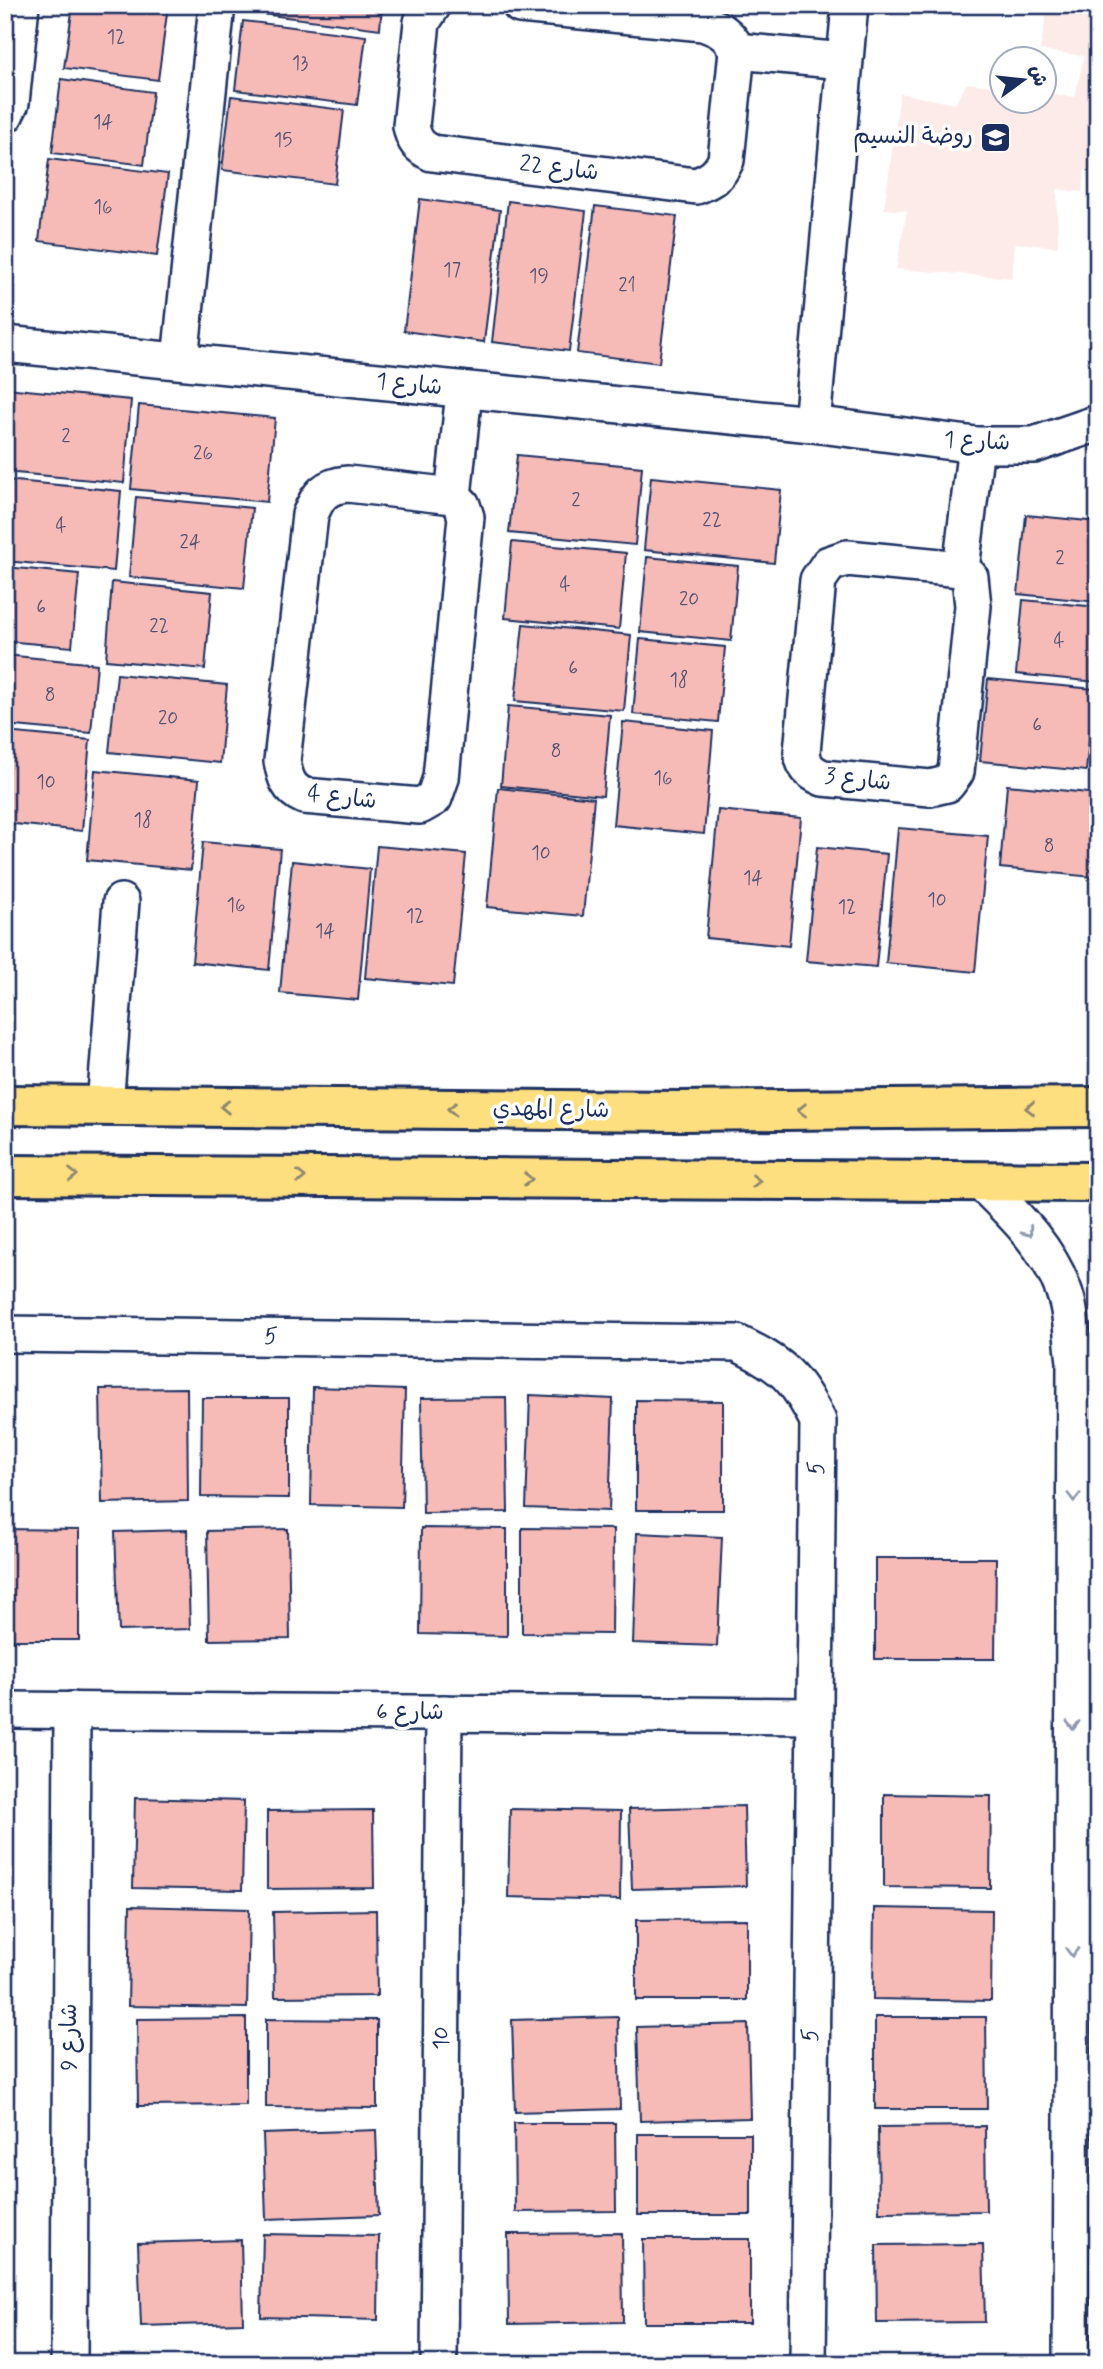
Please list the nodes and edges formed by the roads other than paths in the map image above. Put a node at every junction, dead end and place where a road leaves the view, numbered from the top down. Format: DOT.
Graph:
graph roads {
  1 [pos="21,5"];
  2 [pos="217,5"];
  3 [pos="433,5"];
  4 [pos="520,5"];
  5 [pos="850,5"];
  6 [pos="737,51"];
  7 [pos="844,61"];
  8 [pos="5,115"];
  9 [pos="5,344"];
  10 [pos="180,360"];
  11 [pos="464,391"];
  12 [pos="1098,423"];
  13 [pos="812,424"];
  14 [pos="976,445"];
  15 [pos="453,496"];
  16 [pos="961,569"];
  17 [pos="121,902"];
  18 [pos="5,1105"];
  19 [pos="105,1105"];
  20 [pos="1098,1107"];
  21 [pos="5,1175"];
  22 [pos="981,1182"];
  23 [pos="1098,1182"];
  24 [pos="5,1334"];
  25 [pos="1086,1446"];
  26 [pos="5,1710"];
  27 [pos="72,1710"];
  28 [pos="444,1713"];
  29 [pos="814,1716"];
  30 [pos="69,2364"];
  31 [pos="439,2364"];
  32 [pos="808,2364"];
  33 [pos="1070,2364"];
  1 -- 8 [label="street"];
  2 -- 10 [label="street"];
  3 -- 6 [label="street, شارع 22"];
  4 -- 6 [label="street"];
  5 -- 7 [label="street"];
  6 -- 7 [label="street"];
  7 -- 13 [label="street"];
  9 -- 10 [label="street, شارع 1"];
  10 -- 11 [label="street, شارع 1"];
  11 -- 13 [label="street, شارع 1"];
  11 -- 15 [label="street, شارع 4"];
  12 -- 14 [label="street, شارع 1"];
  13 -- 14 [label="street, شارع 1"];
  14 -- 16 [label="street, شارع 3"];
  15 -- 15 [label="street, شارع 4"];
  16 -- 16 [label="street, شارع 3"];
  17 -- 19 [label="street"];
  18 -- 19 [label="main road, شارع المهدي"];
  20 -- 19 [label="main road, شارع المهدي, one-way"];
  21 -- 22 [label="main road, one-way"];
  22 -- 23 [label="main road"];
  22 -- 25 [label="street, one-way"];
  24 -- 29 [label="street, 5"];
  25 -- 33 [label="street, one-way"];
  26 -- 27 [label="street, شارع 6"];
  27 -- 28 [label="street, شارع 6"];
  27 -- 30 [label="street, شارع 9"];
  28 -- 29 [label="street, شارع 6"];
  28 -- 31 [label="street, 10"];
  29 -- 32 [label="street, 5"];
}
